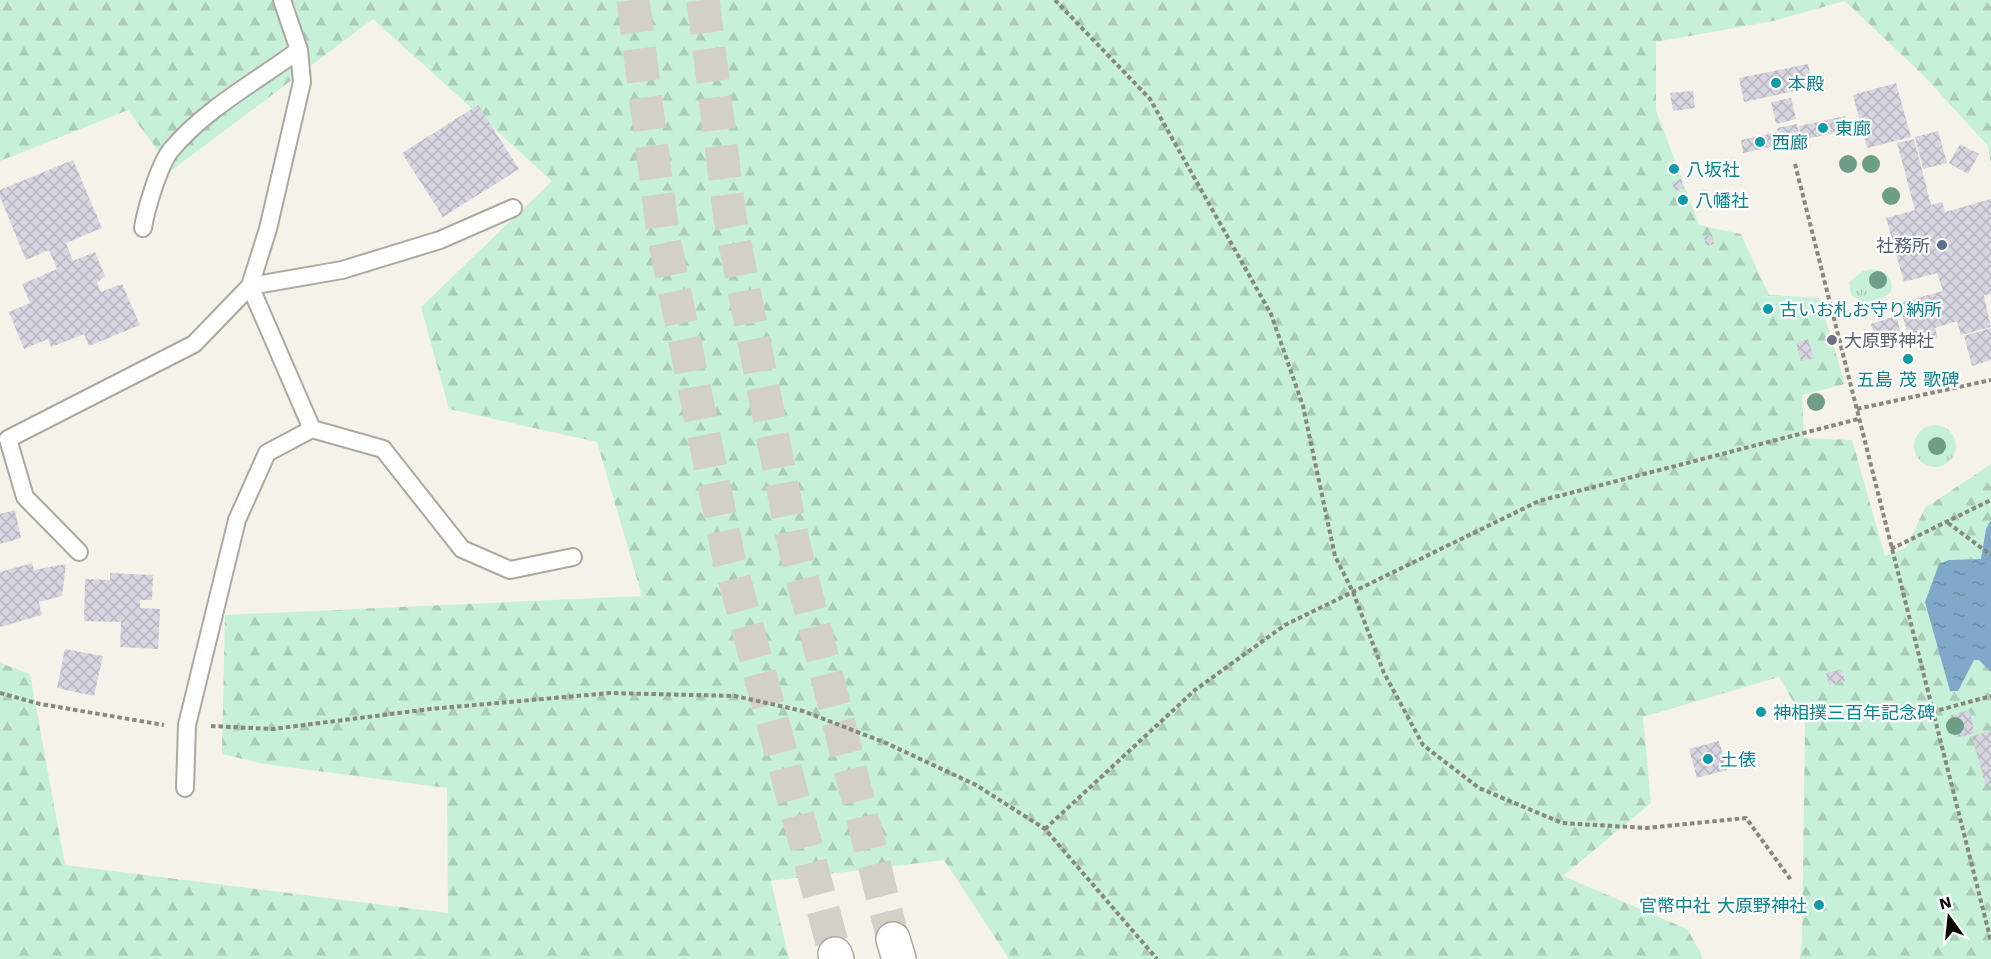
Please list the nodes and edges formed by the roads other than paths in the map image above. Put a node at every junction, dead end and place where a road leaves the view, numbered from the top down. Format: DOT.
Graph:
graph roads {
  1 [pos="282,0"];
  2 [pos="299,50"];
  3 [pos="513,208"];
  4 [pos="143,228"];
  5 [pos="250,286"];
  6 [pos="312,429"];
  7 [pos="79,552"];
  8 [pos="573,557"];
  9 [pos="185,788"];
  1 -- 2 [label="lane"];
  2 -- 4 [label="lane"];
  2 -- 5 [label="lane"];
  3 -- 5 [label="lane"];
  5 -- 6 [label="lane"];
  5 -- 7 [label="lane"];
  6 -- 8 [label="lane"];
  6 -- 9 [label="lane"];
}
